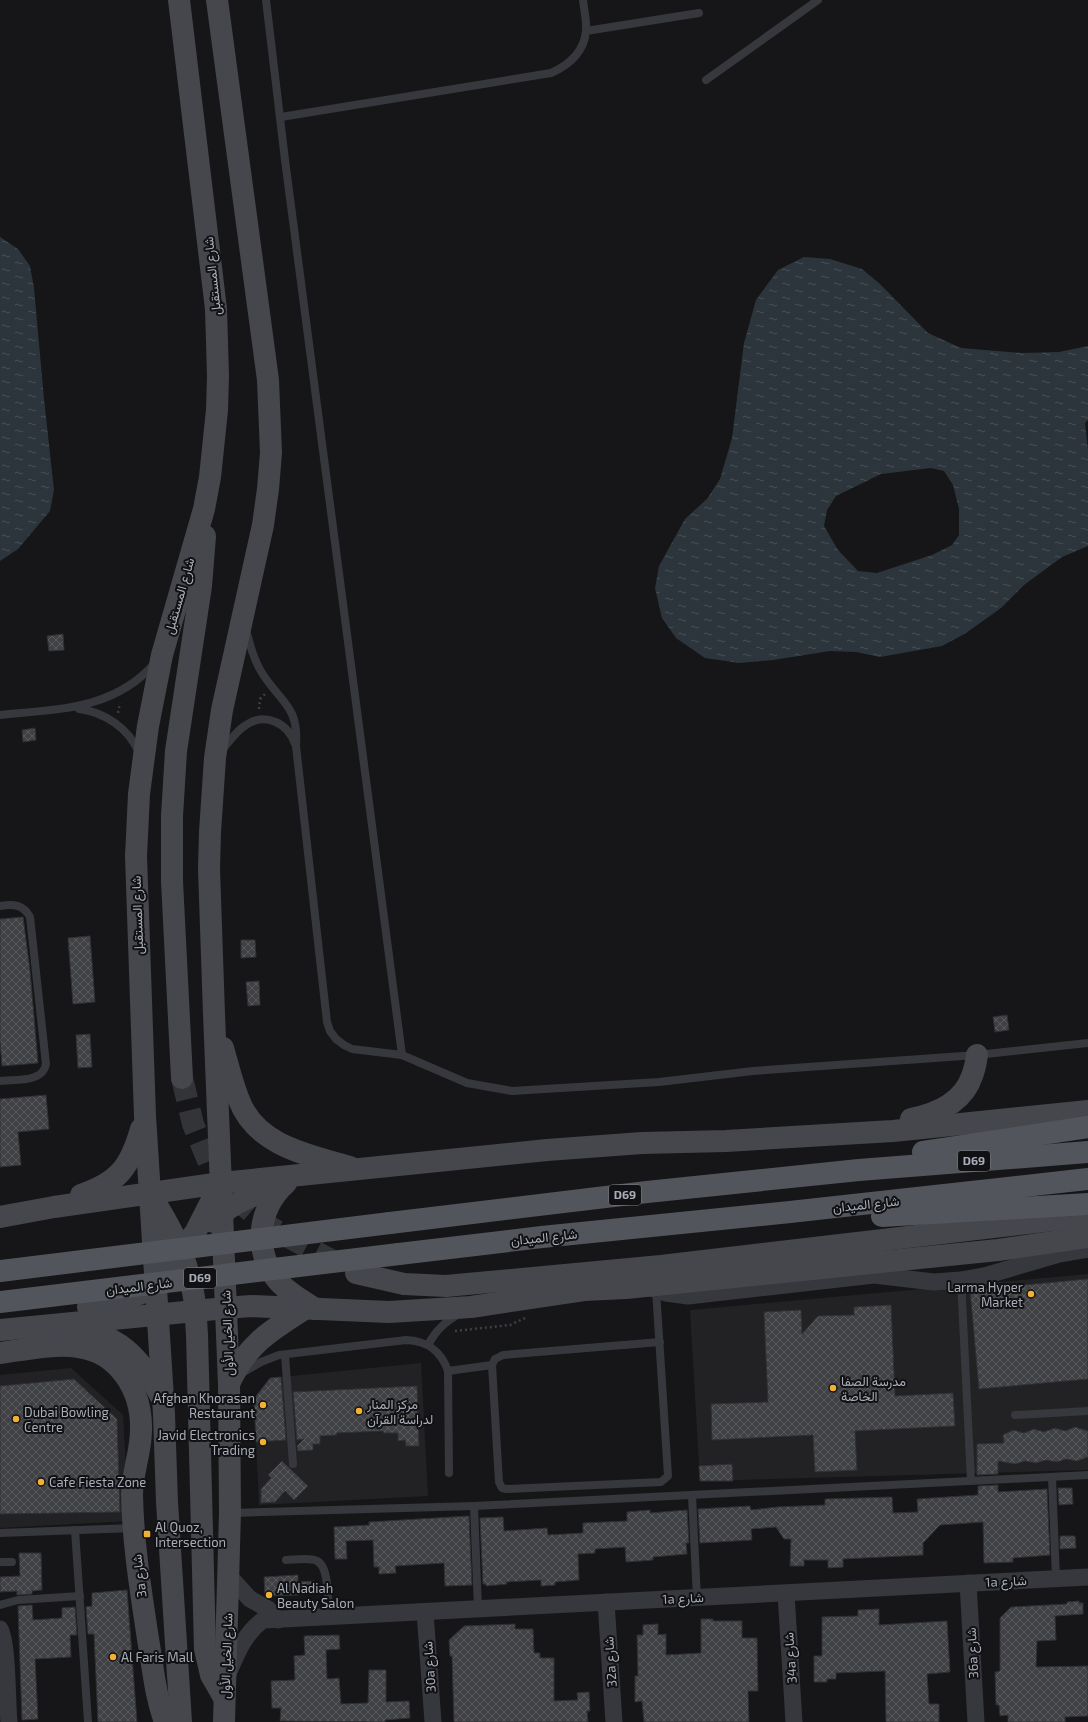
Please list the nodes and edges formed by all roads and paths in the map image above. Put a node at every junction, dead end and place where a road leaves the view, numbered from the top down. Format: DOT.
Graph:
graph roads {
  1 [pos="179,0"];
  2 [pos="217,0"];
  3 [pos="266,0"];
  4 [pos="583,0"];
  5 [pos="818,0"];
  6 [pos="699,13"];
  7 [pos="586,31"];
  8 [pos="706,80"];
  9 [pos="281,117"];
  10 [pos="204,509"];
  11 [pos="243,618"];
  12 [pos="162,655"];
  13 [pos="272,688"];
  14 [pos="119,692"];
  15 [pos="72,708"];
  16 [pos="0,715"];
  17 [pos="259,720"];
  18 [pos="115,722"];
  19 [pos="296,746"];
  20 [pos="215,758"];
  21 [pos="142,763"];
  22 [pos="0,906"];
  23 [pos="214,1014"];
  24 [pos="1088,1043"];
  25 [pos="977,1054"];
  26 [pos="402,1055"];
  27 [pos="182,1078"];
  28 [pos="0,1080"];
  29 [pos="1088,1111"];
  30 [pos="144,1116"];
  31 [pos="1088,1127"];
  32 [pos="893,1131"];
  33 [pos="1088,1152"];
  34 [pos="360,1170"];
  35 [pos="859,1170"];
  36 [pos="292,1176"];
  37 [pos="1088,1179"];
  38 [pos="220,1183"];
  39 [pos="156,1192"];
  40 [pos="1088,1204"];
  41 [pos="54,1207"];
  42 [pos="790,1212"];
  43 [pos="222,1213"];
  44 [pos="1088,1216"];
  45 [pos="0,1218"];
  46 [pos="1088,1237"];
  47 [pos="1088,1249"];
  48 [pos="187,1250"];
  49 [pos="0,1271"];
  50 [pos="356,1274"];
  51 [pos="961,1280"];
  52 [pos="155,1281"];
  53 [pos="651,1287"];
  54 [pos="0,1302"];
  55 [pos="471,1307"];
  56 [pos="226,1308"];
  57 [pos="310,1308"];
  58 [pos="195,1310"];
  59 [pos="158,1314"];
  60 [pos="6,1329"];
  61 [pos="660,1342"];
  62 [pos="428,1345"];
  63 [pos="0,1353"];
  64 [pos="282,1355"];
  65 [pos="492,1365"];
  66 [pos="448,1371"];
  67 [pos="229,1384"];
  68 [pos="164,1407"];
  69 [pos="1088,1411"];
  70 [pos="1015,1415"];
  71 [pos="139,1451"];
  72 [pos="293,1464"];
  73 [pos="449,1473"];
  74 [pos="1088,1475"];
  75 [pos="1052,1477"];
  76 [pos="970,1481"];
  77 [pos="692,1496"];
  78 [pos="474,1506"];
  79 [pos="230,1513"];
  80 [pos="134,1528"];
  81 [pos="75,1530"];
  82 [pos="0,1533"];
  83 [pos="286,1560"];
  84 [pos="0,1562"];
  85 [pos="12,1562"];
  86 [pos="228,1576"];
  87 [pos="1088,1577"];
  88 [pos="1056,1579"];
  89 [pos="968,1584"];
  90 [pos="786,1594"];
  91 [pos="80,1596"];
  92 [pos="697,1598"];
  93 [pos="606,1602"];
  94 [pos="0,1605"];
  95 [pos="478,1609"];
  96 [pos="425,1612"];
  97 [pos="328,1617"];
  98 [pos="278,1620"];
  99 [pos="0,1629"];
  100 [pos="224,1690"];
  101 [pos="8,1722"];
  102 [pos="88,1722"];
  103 [pos="165,1722"];
  104 [pos="181,1722"];
  105 [pos="224,1722"];
  106 [pos="433,1722"];
  107 [pos="614,1722"];
  108 [pos="794,1722"];
  109 [pos="976,1722"];
  1 -- 10 [label="main road, شارع المستقبل"];
  2 -- 11 [label="main road"];
  3 -- 9 [label="lane"];
  4 -- 7 [label="lane"];
  5 -- 8 [label="lane"];
  6 -- 7 [label="lane"];
  7 -- 9 [label="lane"];
  9 -- 26 [label="lane"];
  10 -- 12 [label="main road, شارع المستقبل"];
  10 -- 27 [label="main road"];
  11 -- 13 [label="lane"];
  11 -- 20 [label="main road"];
  12 -- 14 [label="lane"];
  12 -- 21 [label="main road, شارع المستقبل"];
  13 -- 17 [label="path"];
  13 -- 19 [label="lane"];
  14 -- 15 [label="lane"];
  14 -- 18 [label="path"];
  15 -- 16 [label="lane"];
  15 -- 18 [label="lane"];
  17 -- 19 [label="lane"];
  17 -- 20 [label="lane"];
  18 -- 21 [label="lane"];
  19 -- 26 [label="lane"];
  20 -- 23 [label="main road"];
  21 -- 30 [label="main road, شارع المستقبل"];
  22 -- 28 [label="lane"];
  23 -- 34 [label="main road"];
  23 -- 38 [label="main road"];
  24 -- 25 [label="lane"];
  25 -- 26 [label="lane"];
  25 -- 32 [label="main road"];
  29 -- 32 [label="main road"];
  30 -- 39 [label="main road, شارع المستقبل"];
  30 -- 41 [label="main road"];
  31 -- 35 [label="main road"];
  32 -- 34 [label="main road"];
  33 -- 35 [label="main road, D69"];
  34 -- 36 [label="main road"];
  35 -- 49 [label="main road, D69, bridge"];
  36 -- 38 [label="main road"];
  36 -- 43 [label="main road"];
  36 -- 57 [label="main road"];
  37 -- 42 [label="main road, شارع الميدان / D69"];
  38 -- 39 [label="main road"];
  38 -- 43 [label="main road, شارع الخيل الأول"];
  38 -- 48 [label="main road"];
  39 -- 41 [label="main road"];
  39 -- 48 [label="main road"];
  39 -- 52 [label="main road"];
  40 -- 42 [label="main road"];
  41 -- 45 [label="main road"];
  42 -- 54 [label="main road, شارع الميدان / D69, bridge"];
  43 -- 48 [label="main road"];
  43 -- 56 [label="main road, شارع الخيل الأول"];
  44 -- 50 [label="main road"];
  46 -- 53 [label="main road"];
  47 -- 51 [label="street"];
  48 -- 52 [label="main road"];
  48 -- 56 [label="main road"];
  48 -- 58 [label="main road"];
  48 -- 59 [label="main road"];
  51 -- 53 [label="street"];
  51 -- 76 [label="lane"];
  52 -- 59 [label="main road"];
  52 -- 60 [label="main road"];
  53 -- 55 [label="main road"];
  53 -- 61 [label="lane"];
  55 -- 57 [label="main road"];
  55 -- 62 [label="lane"];
  56 -- 57 [label="main road"];
  56 -- 58 [label="main road"];
  56 -- 67 [label="main road, شارع الخيل الأول"];
  57 -- 67 [label="main road"];
  58 -- 59 [label="main road"];
  58 -- 100 [label="main road"];
  59 -- 60 [label="main road"];
  59 -- 68 [label="main road"];
  60 -- 68 [label="main road"];
  61 -- 65 [label="lane"];
  61 -- 65 [label="lane"];
  62 -- 64 [label="lane"];
  62 -- 66 [label="lane"];
  63 -- 71 [label="main road, 3a شارع"];
  64 -- 67 [label="lane"];
  64 -- 72 [label="lane"];
  65 -- 66 [label="lane"];
  66 -- 73 [label="lane"];
  67 -- 79 [label="main road, شارع الخيل الأول"];
  68 -- 71 [label="main road"];
  68 -- 104 [label="main road"];
  69 -- 70 [label="lane"];
  71 -- 80 [label="main road, 3a شارع"];
  74 -- 75 [label="lane"];
  75 -- 76 [label="lane"];
  75 -- 88 [label="lane"];
  76 -- 77 [label="lane"];
  77 -- 78 [label="lane"];
  77 -- 92 [label="lane"];
  78 -- 79 [label="lane"];
  78 -- 95 [label="lane"];
  79 -- 86 [label="main road, شارع الخيل الأول"];
  80 -- 81 [label="lane"];
  80 -- 103 [label="main road, 3a شارع"];
  81 -- 82 [label="lane"];
  81 -- 91 [label="lane"];
  83 -- 97 [label="lane"];
  84 -- 85 [label="lane"];
  86 -- 98 [label="street"];
  86 -- 100 [label="main road, شارع الخيل الأول"];
  87 -- 88 [label="street, 1a شارع"];
  88 -- 89 [label="street, 1a شارع"];
  89 -- 90 [label="street, 1a شارع"];
  89 -- 109 [label="street, 36a شارع"];
  90 -- 92 [label="street, 1a شارع"];
  90 -- 108 [label="street, 34a شارع"];
  91 -- 94 [label="lane"];
  91 -- 102 [label="lane"];
  92 -- 93 [label="street, 1a شارع"];
  93 -- 95 [label="street, 1a شارع"];
  93 -- 107 [label="street, 32a شارع"];
  95 -- 96 [label="street, 1a شارع"];
  96 -- 97 [label="street, 1a شارع"];
  96 -- 106 [label="street, 30a شارع"];
  97 -- 98 [label="street, 1a شارع"];
  98 -- 100 [label="street, 1a شارع"];
  99 -- 101 [label="street"];
  100 -- 105 [label="main road, شارع الخيل الأول"];
}
